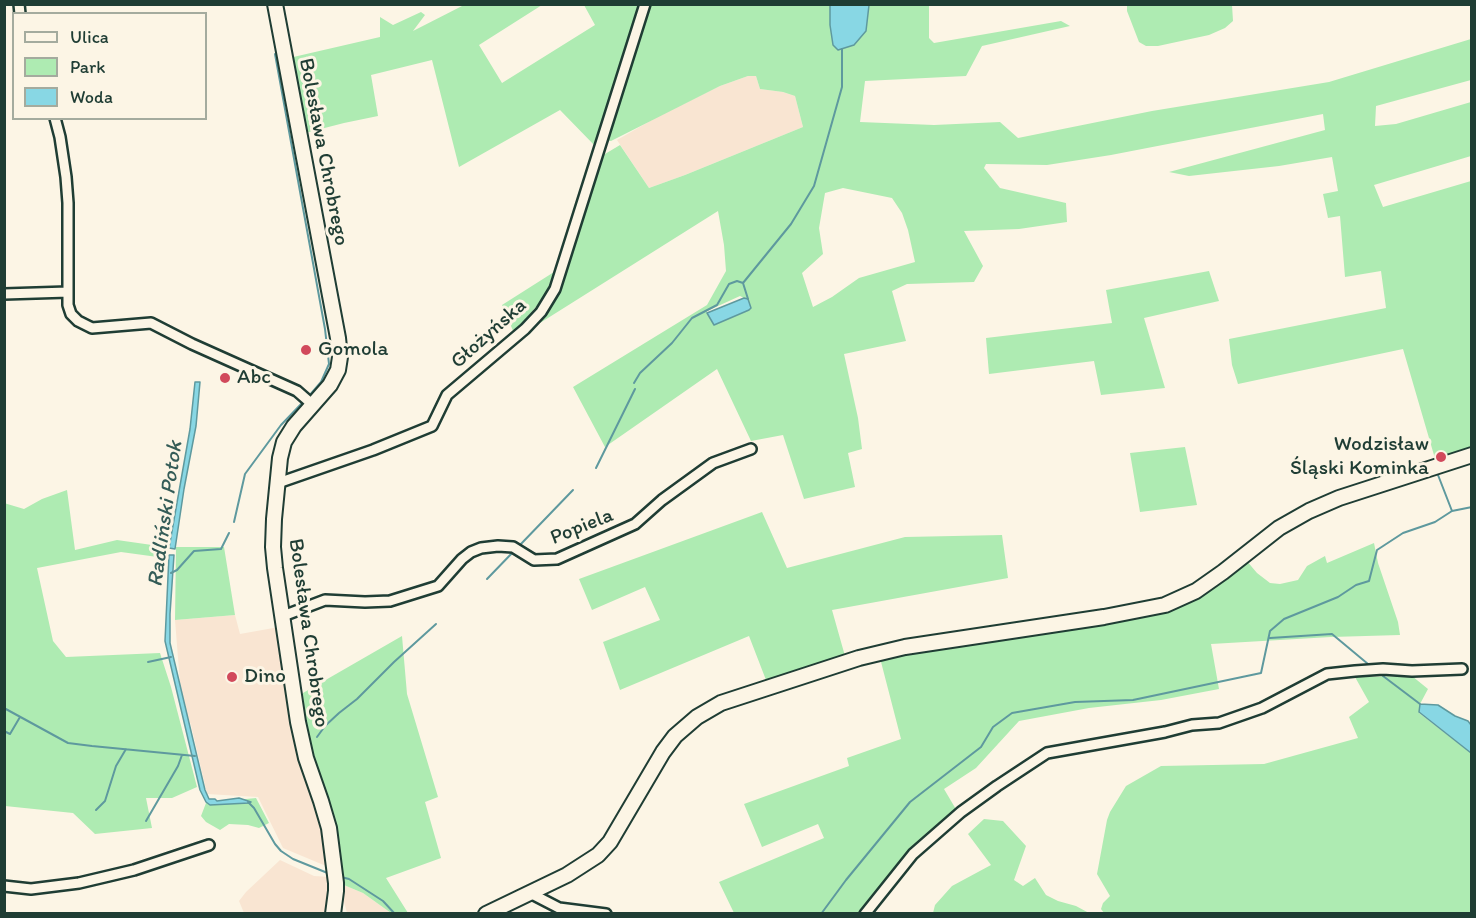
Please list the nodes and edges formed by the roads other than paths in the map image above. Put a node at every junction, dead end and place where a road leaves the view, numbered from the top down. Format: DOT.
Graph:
graph roads {
  1 [pos="274,4"];
  2 [pos="645,4"];
  3 [pos="56,120"];
  4 [pos="68,292"];
  5 [pos="4,294"];
  6 [pos="307,400"];
  7 [pos="751,449"];
  8 [pos="1472,454"];
  9 [pos="278,483"];
  10 [pos="283,616"];
  11 [pos="1462,669"];
  12 [pos="209,845"];
  13 [pos="4,886"];
  14 [pos="336,887"];
  15 [pos="530,893"];
  16 [pos="333,914"];
  17 [pos="343,914"];
  18 [pos="486,914"];
  19 [pos="606,914"];
  20 [pos="865,914"];
  1 -- 6 [label="street, Bolesława Chrobrego"];
  2 -- 9 [label="street, Głożyńska"];
  3 -- 4 [label="street"];
  4 -- 5 [label="street"];
  4 -- 6 [label="street"];
  6 -- 9 [label="street, Bolesława Chrobrego"];
  7 -- 10 [label="street, Popiela"];
  8 -- 15 [label="street"];
  9 -- 10 [label="street, Bolesława Chrobrego"];
  10 -- 14 [label="street, Bolesława Chrobrego"];
  11 -- 20 [label="street"];
  12 -- 13 [label="street"];
  14 -- 16 [label="street, Bolesława Chrobrego"];
  14 -- 17 [label="street, Bolesława Chrobrego"];
  15 -- 18 [label="street"];
  15 -- 19 [label="street"];
}
